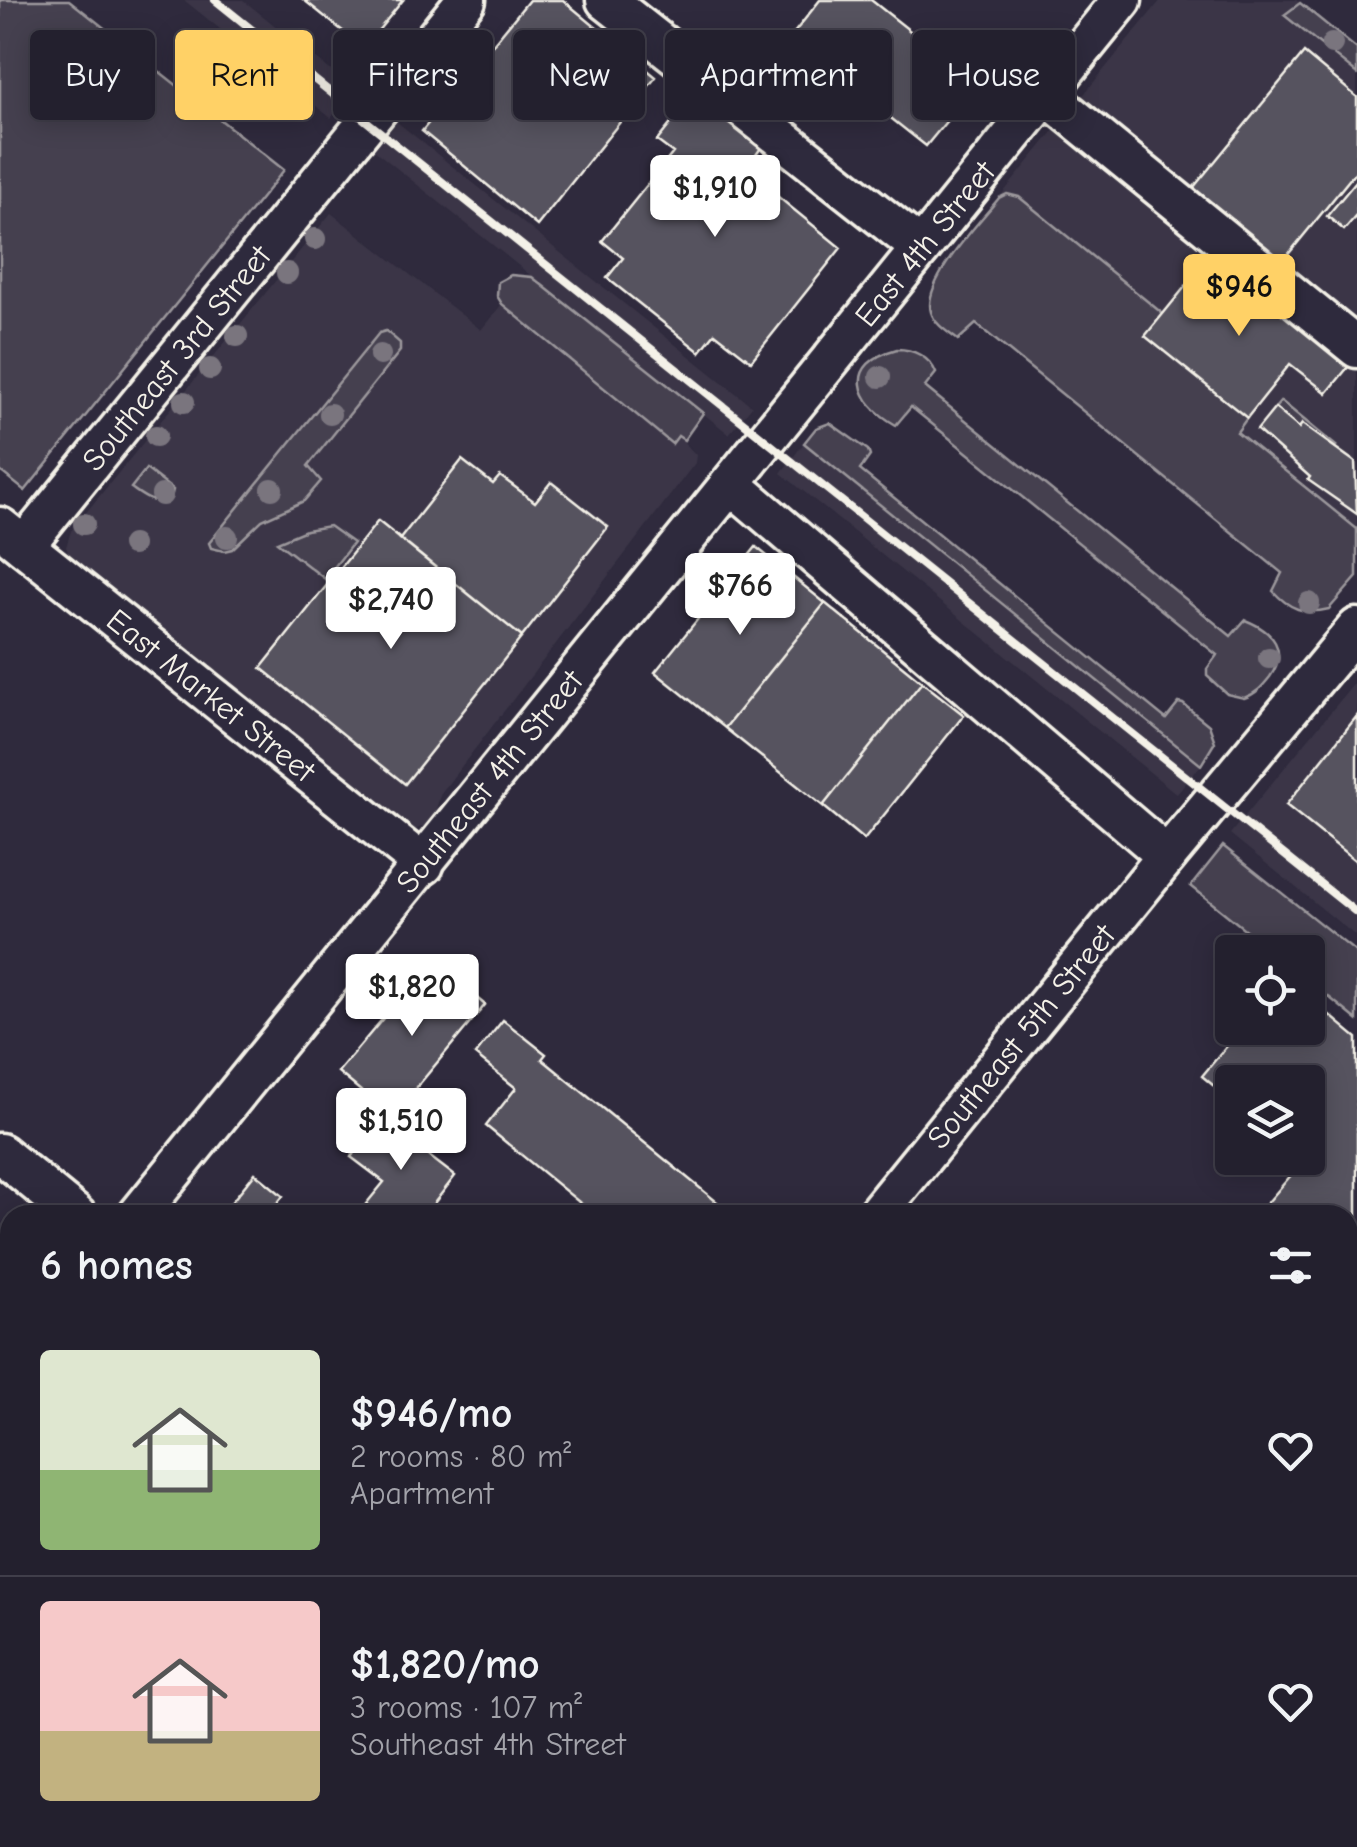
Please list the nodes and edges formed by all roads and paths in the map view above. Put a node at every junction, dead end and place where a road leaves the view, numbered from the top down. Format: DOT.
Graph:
graph roads {
  1 [pos="466,0"];
  2 [pos="606,0"];
  3 [pos="1122,0"];
  4 [pos="1075,58"];
  5 [pos="1075,118"];
  6 [pos="1025,120"];
  7 [pos="922,248"];
  8 [pos="1357,348"];
  9 [pos="766,441"];
  10 [pos="731,484"];
  11 [pos="12,537"];
  12 [pos="1357,628"];
  13 [pos="1167,856"];
  14 [pos="424,864"];
  15 [pos="0,1154"];
  16 [pos="64,1205"];
  17 [pos="146,1205"];
  18 [pos="884,1205"];
  1 -- 11 [label="street, Southeast 3rd Street"];
  2 -- 7 [label="street"];
  3 -- 4 [label="street, East 4th Street"];
  5 -- 8 [label="street"];
  6 -- 7 [label="street, East 4th Street"];
  7 -- 9 [label="street, East 4th Street"];
  9 -- 10 [label="street, Southeast 4th Street"];
  10 -- 13 [label="street"];
  10 -- 14 [label="street, Southeast 4th Street"];
  11 -- 14 [label="street, East Market Street"];
  12 -- 13 [label="street, Southeast 5th Street"];
  13 -- 18 [label="street, Southeast 5th Street"];
  14 -- 17 [label="street, Southeast 4th Street"];
  15 -- 16 [label="street"];
}
